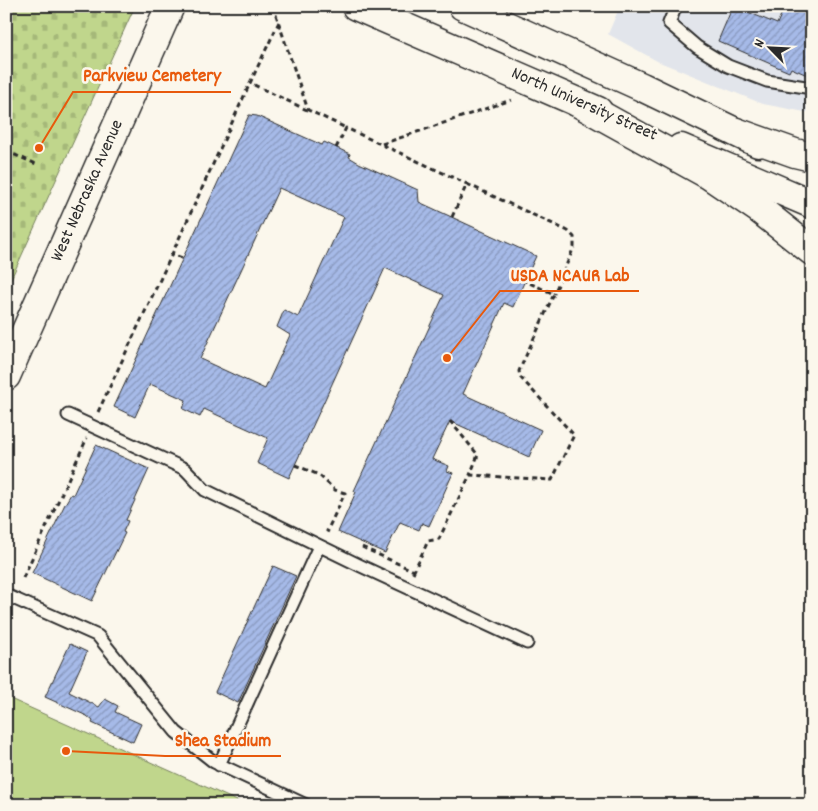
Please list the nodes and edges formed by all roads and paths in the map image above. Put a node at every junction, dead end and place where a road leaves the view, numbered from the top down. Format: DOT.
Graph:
graph roads {
  1 [pos="170,6"];
  2 [pos="274,6"];
  3 [pos="356,6"];
  4 [pos="463,6"];
  5 [pos="676,6"];
  6 [pos="279,22"];
  7 [pos="250,83"];
  8 [pos="812,88"];
  9 [pos="511,100"];
  10 [pos="577,102"];
  11 [pos="308,110"];
  12 [pos="346,128"];
  13 [pos="736,132"];
  14 [pos="382,144"];
  15 [pos="336,148"];
  16 [pos="6,151"];
  17 [pos="812,157"];
  18 [pos="36,164"];
  19 [pos="812,168"];
  20 [pos="467,184"];
  21 [pos="812,204"];
  22 [pos="452,217"];
  23 [pos="812,251"];
  24 [pos="182,258"];
  25 [pos="525,281"];
  26 [pos="554,294"];
  27 [pos="6,376"];
  28 [pos="68,415"];
  29 [pos="450,420"];
  30 [pos="295,464"];
  31 [pos="470,475"];
  32 [pos="335,535"];
  33 [pos="319,546"];
  34 [pos="359,546"];
  35 [pos="414,571"];
  36 [pos="406,587"];
  37 [pos="6,595"];
  38 [pos="528,643"];
  39 [pos="218,765"];
  40 [pos="306,805"];
  1 -- 27 [label="main road, West Nebraska Avenue"];
  2 -- 6 [label="path"];
  3 -- 10 [label="main road, North University Street"];
  4 -- 13 [label="main road"];
  5 -- 8 [label="lane"];
  6 -- 7 [label="path"];
  6 -- 11 [label="path"];
  7 -- 11 [label="path"];
  7 -- 24 [label="path"];
  9 -- 14 [label="path"];
  10 -- 21 [label="main road, North University Street"];
  10 -- 23 [label="main road"];
  11 -- 12 [label="path"];
  12 -- 14 [label="path"];
  12 -- 15 [label="path"];
  13 -- 17 [label="main road"];
  13 -- 19 [label="main road"];
  14 -- 20 [label="path"];
  16 -- 18 [label="path"];
  20 -- 22 [label="path"];
  20 -- 26 [label="path"];
  25 -- 26 [label="path"];
  26 -- 31 [label="path"];
  28 -- 33 [label="lane"];
  29 -- 31 [label="path"];
  30 -- 32 [label="path"];
  31 -- 35 [label="path"];
  33 -- 36 [label="lane"];
  33 -- 39 [label="lane"];
  34 -- 35 [label="path"];
  35 -- 36 [label="path"];
  36 -- 38 [label="lane"];
  37 -- 39 [label="lane"];
  39 -- 40 [label="lane"];
}
